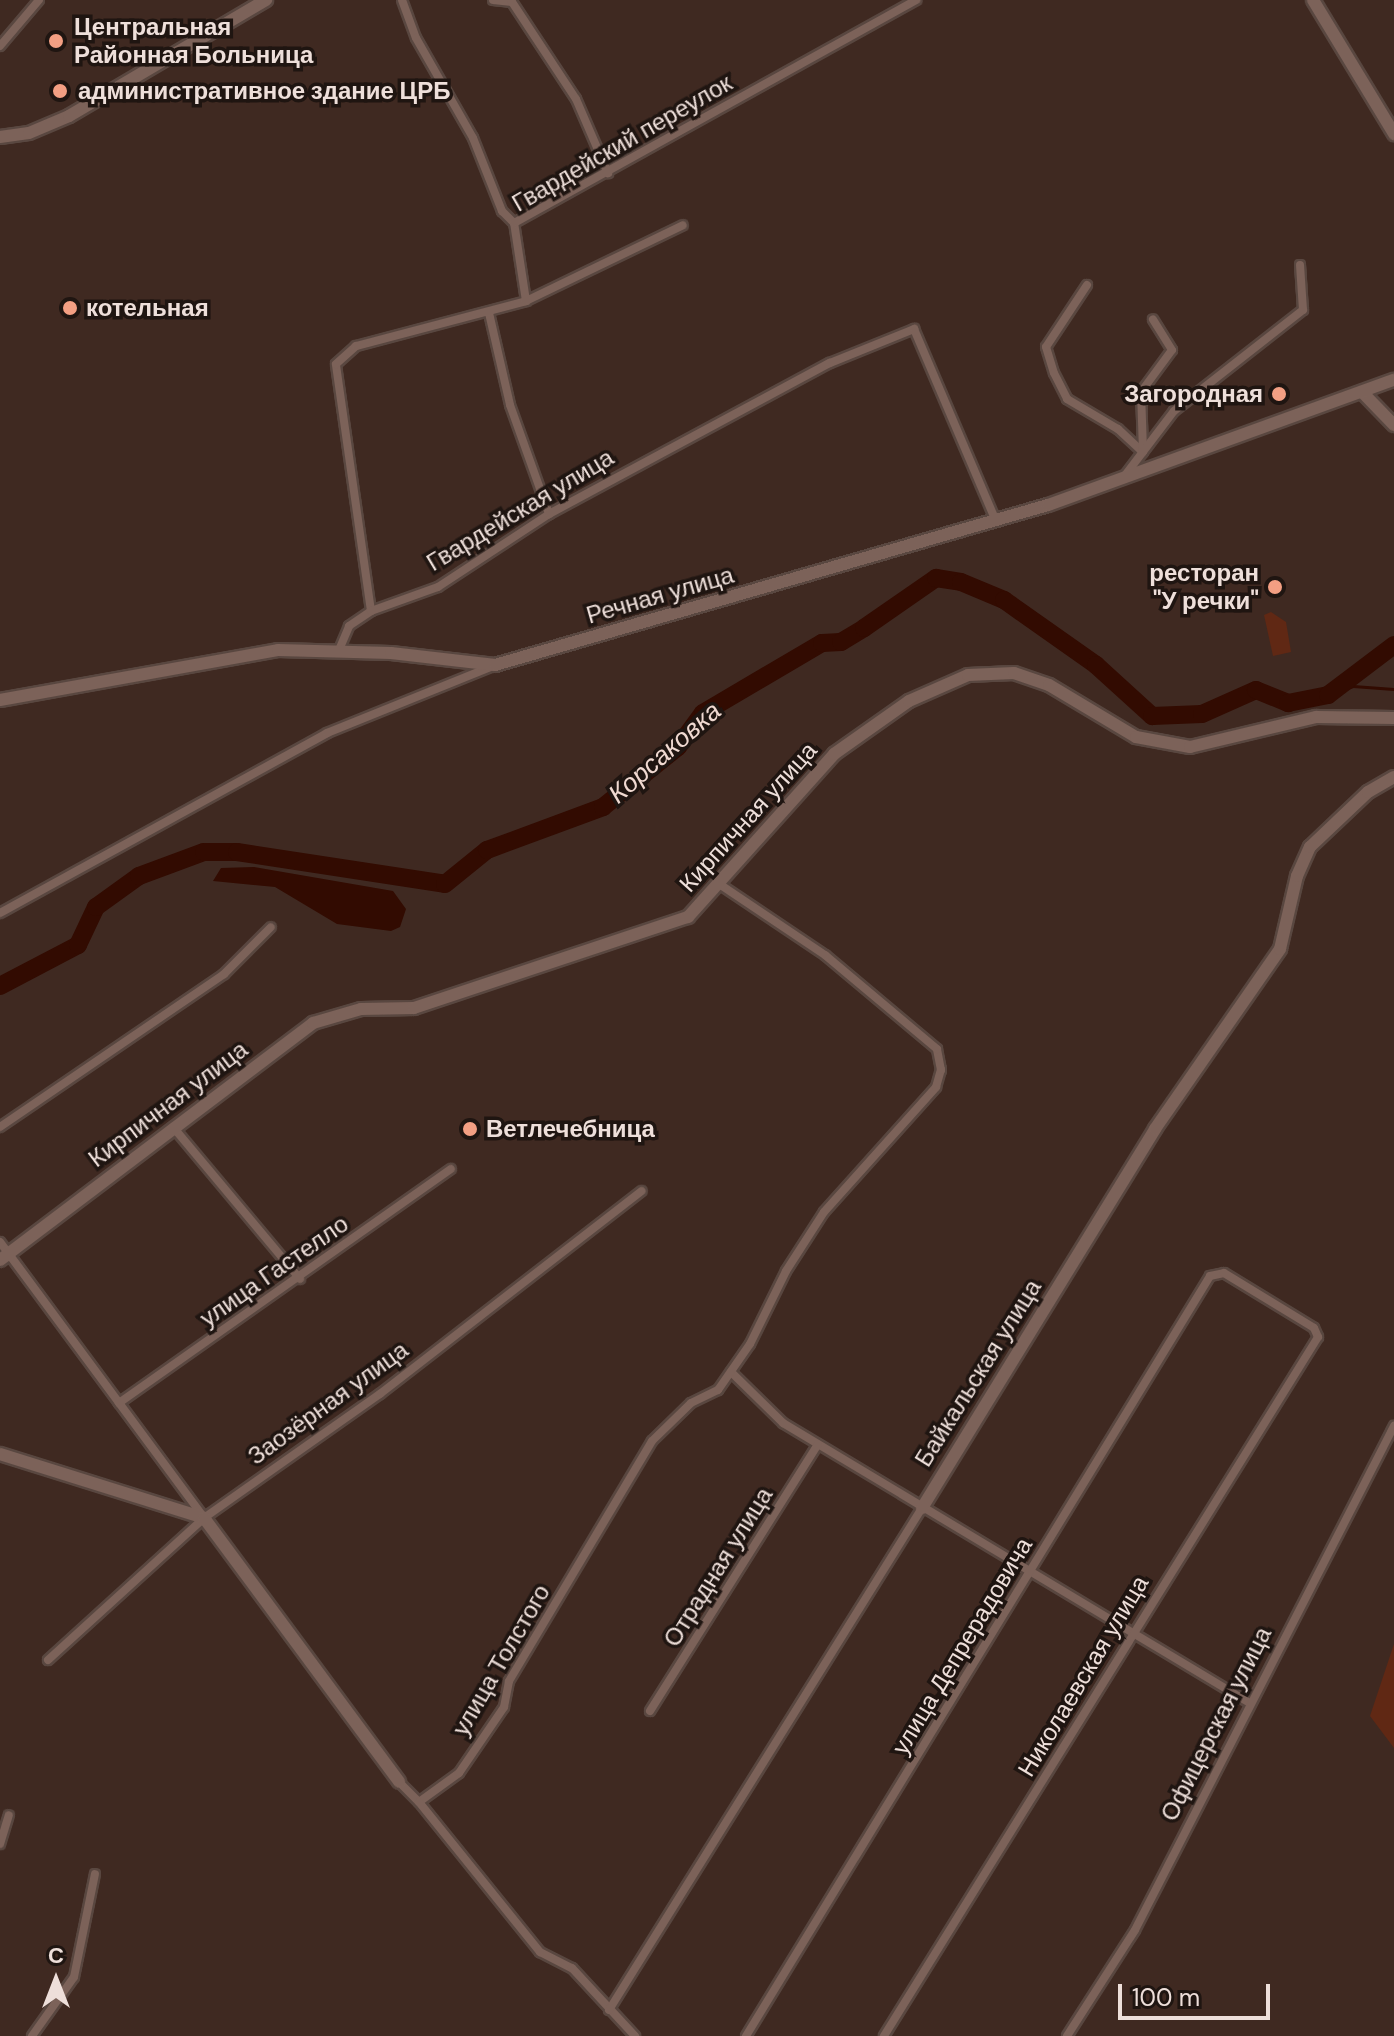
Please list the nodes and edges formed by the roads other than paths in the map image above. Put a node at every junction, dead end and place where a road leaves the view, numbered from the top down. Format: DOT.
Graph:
graph roads {
  1 [pos="39,0"];
  2 [pos="266,0"];
  3 [pos="402,0"];
  4 [pos="493,0"];
  5 [pos="916,0"];
  6 [pos="1313,0"];
  7 [pos="0,46"];
  8 [pos="1394,134"];
  9 [pos="0,137"];
  10 [pos="608,173"];
  11 [pos="514,223"];
  12 [pos="683,225"];
  13 [pos="1300,265"];
  14 [pos="1087,285"];
  15 [pos="526,301"];
  16 [pos="489,313"];
  17 [pos="1153,320"];
  18 [pos="1394,380"];
  19 [pos="1362,392"];
  20 [pos="1394,425"];
  21 [pos="1143,452"];
  22 [pos="1122,479"];
  23 [pos="549,514"];
  24 [pos="996,521"];
  25 [pos="371,611"];
  26 [pos="339,650"];
  27 [pos="495,665"];
  28 [pos="0,700"];
  29 [pos="1394,718"];
  30 [pos="1394,777"];
  31 [pos="718,883"];
  32 [pos="0,913"];
  33 [pos="271,927"];
  34 [pos="0,1127"];
  35 [pos="173,1127"];
  36 [pos="451,1169"];
  37 [pos="642,1191"];
  38 [pos="0,1242"];
  39 [pos="4,1256"];
  40 [pos="300,1279"];
  41 [pos="1318,1337"];
  42 [pos="731,1372"];
  43 [pos="119,1403"];
  44 [pos="1394,1426"];
  45 [pos="818,1444"];
  46 [pos="0,1454"];
  47 [pos="922,1508"];
  48 [pos="204,1518"];
  49 [pos="1030,1573"];
  50 [pos="1131,1635"];
  51 [pos="48,1660"];
  52 [pos="1248,1702"];
  53 [pos="650,1711"];
  54 [pos="399,1782"];
  55 [pos="419,1802"];
  56 [pos="9,1815"];
  57 [pos="0,1844"];
  58 [pos="95,1874"];
  59 [pos="609,2010"];
  60 [pos="32,2036"];
  61 [pos="635,2036"];
  62 [pos="746,2036"];
  63 [pos="884,2036"];
  64 [pos="1067,2036"];
  1 -- 7 [label="street"];
  2 -- 9 [label="street"];
  3 -- 11 [label="street"];
  4 -- 10 [label="street"];
  5 -- 10 [label="street, Гвардейский переулок"];
  6 -- 8 [label="street"];
  10 -- 11 [label="street, Гвардейский переулок"];
  11 -- 15 [label="street, Гвардейский переулок"];
  12 -- 15 [label="street"];
  13 -- 21 [label="street"];
  14 -- 21 [label="street"];
  15 -- 16 [label="street"];
  16 -- 23 [label="street"];
  16 -- 25 [label="street"];
  17 -- 21 [label="street"];
  18 -- 19 [label="street, Речная улица"];
  19 -- 20 [label="street"];
  19 -- 22 [label="street, Речная улица"];
  21 -- 22 [label="street"];
  22 -- 24 [label="street, Речная улица"];
  23 -- 24 [label="street, Гвардейская улица"];
  23 -- 25 [label="street, Гвардейская улица"];
  24 -- 27 [label="street, Речная улица"];
  25 -- 26 [label="street, Гвардейская улица"];
  26 -- 27 [label="street"];
  26 -- 28 [label="street"];
  27 -- 32 [label="street, Речная улица"];
  29 -- 31 [label="street, Кирпичная улица"];
  30 -- 47 [label="street, Байкальская улица"];
  31 -- 35 [label="street, Кирпичная улица"];
  31 -- 42 [label="street, улица Толстого"];
  33 -- 34 [label="street"];
  35 -- 39 [label="street, Кирпичная улица"];
  35 -- 40 [label="street"];
  36 -- 40 [label="street, улица Гастелло"];
  37 -- 48 [label="street, Заозёрная улица"];
  38 -- 39 [label="street"];
  39 -- 43 [label="street"];
  40 -- 43 [label="street, улица Гастелло"];
  41 -- 49 [label="street, улица Депрерадовича"];
  41 -- 50 [label="street, Николаевская улица"];
  42 -- 45 [label="street"];
  42 -- 55 [label="street, улица Толстого"];
  43 -- 48 [label="street"];
  44 -- 52 [label="street, Офицерская улица"];
  45 -- 47 [label="street"];
  45 -- 53 [label="street, Отрадная улица"];
  46 -- 48 [label="street"];
  47 -- 49 [label="street"];
  47 -- 59 [label="street, Байкальская улица"];
  48 -- 51 [label="street, Заозёрная улица"];
  48 -- 54 [label="street"];
  49 -- 50 [label="street"];
  49 -- 62 [label="street, улица Депрерадовича"];
  50 -- 52 [label="street"];
  50 -- 63 [label="street, Николаевская улица"];
  52 -- 64 [label="street, Офицерская улица"];
  54 -- 55 [label="street"];
  55 -- 59 [label="street"];
  56 -- 57 [label="street"];
  58 -- 60 [label="street"];
  59 -- 61 [label="street"];
}
